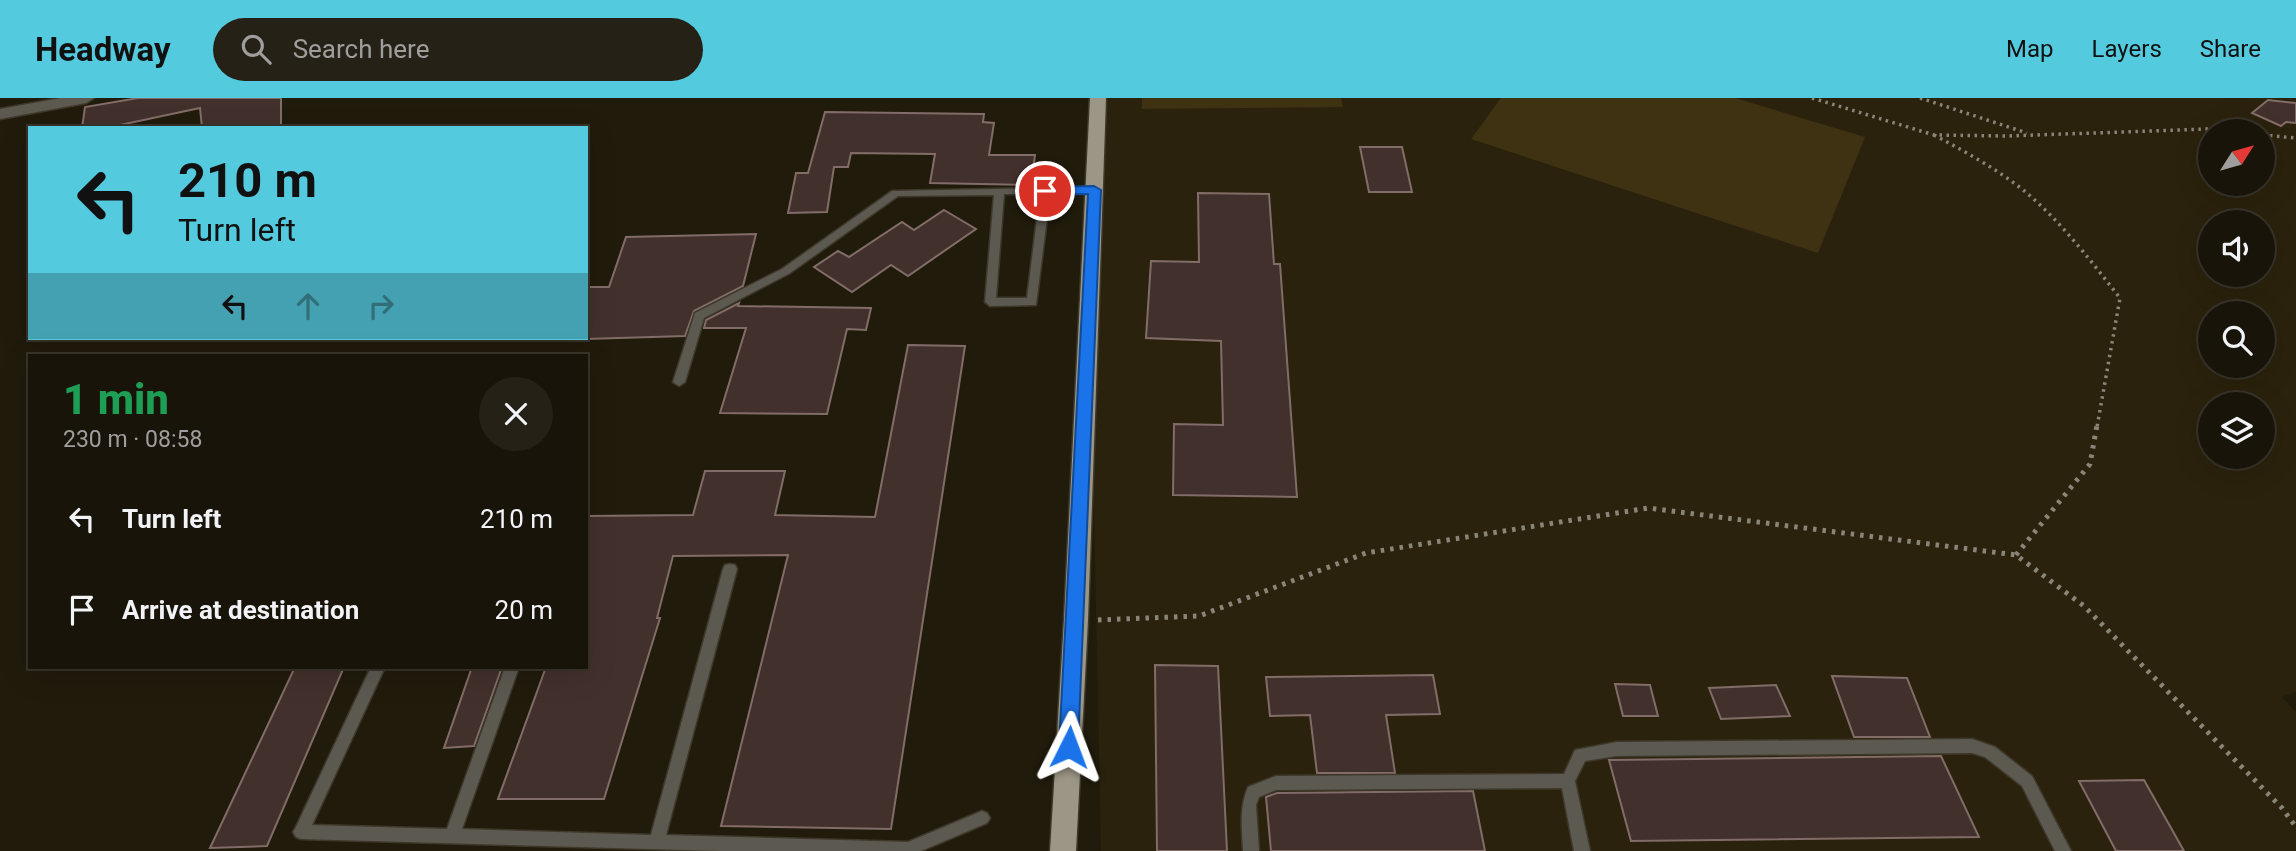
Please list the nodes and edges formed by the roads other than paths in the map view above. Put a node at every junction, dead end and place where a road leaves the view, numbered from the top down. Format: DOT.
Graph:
graph roads {
  1 [pos="86,98"];
  2 [pos="1098,98"];
  3 [pos="0,114"];
  4 [pos="1094,190"];
  5 [pos="1045,191"];
  6 [pos="999,192"];
  7 [pos="679,382"];
  8 [pos="730,569"];
  9 [pos="377,669"];
  10 [pos="511,669"];
  11 [pos="1568,781"];
  12 [pos="982,818"];
  13 [pos="452,836"];
  14 [pos="657,842"];
  15 [pos="1063,851"];
  16 [pos="1251,851"];
  17 [pos="1582,851"];
  18 [pos="2063,851"];
  1 -- 3 [label="street"];
  2 -- 4 [label="main road"];
  4 -- 5 [label="lane"];
  4 -- 15 [label="main road"];
  5 -- 6 [label="lane"];
  5 -- 6 [label="lane"];
  6 -- 7 [label="lane"];
  8 -- 14 [label="lane"];
  9 -- 13 [label="lane"];
  10 -- 13 [label="lane"];
  11 -- 16 [label="lane"];
  11 -- 17 [label="lane"];
  11 -- 18 [label="lane"];
  12 -- 14 [label="lane"];
  13 -- 14 [label="lane"];
}
